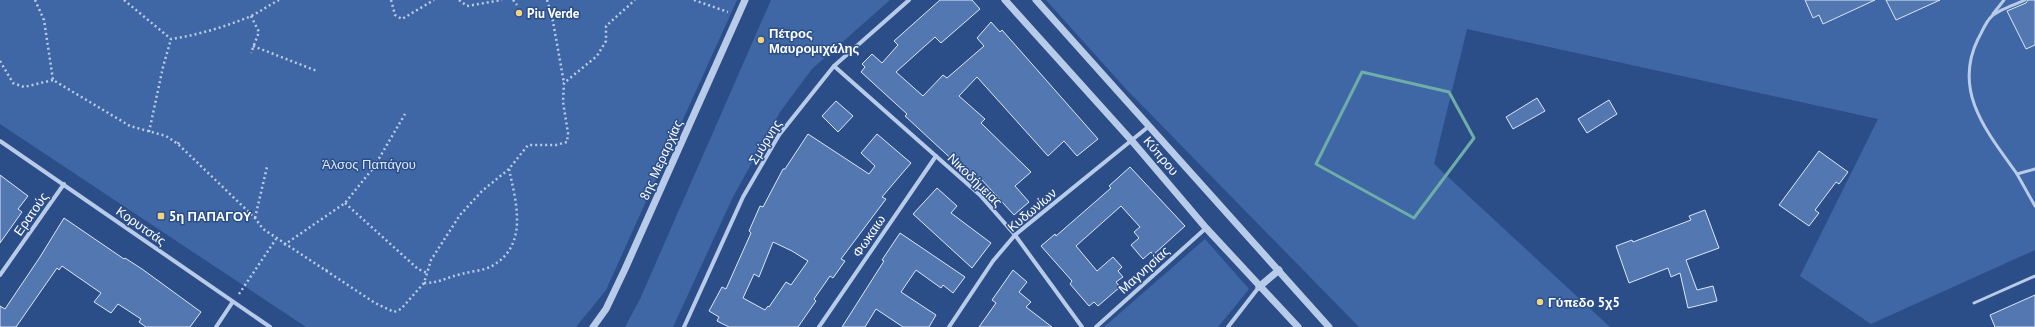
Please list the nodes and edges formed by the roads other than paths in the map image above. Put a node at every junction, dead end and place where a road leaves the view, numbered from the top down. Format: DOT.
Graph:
graph roads {
  1 [pos="745,0"];
  2 [pos="909,0"];
  3 [pos="1005,0"];
  4 [pos="1036,0"];
  5 [pos="2004,0"];
  6 [pos="2025,0"];
  7 [pos="1992,15"];
  8 [pos="834,66"];
  9 [pos="1148,127"];
  10 [pos="0,141"];
  11 [pos="1132,141"];
  12 [pos="936,156"];
  13 [pos="2035,169"];
  14 [pos="2017,174"];
  15 [pos="64,184"];
  16 [pos="2035,206"];
  17 [pos="1206,228"];
  18 [pos="1015,235"];
  19 [pos="1279,270"];
  20 [pos="0,275"];
  21 [pos="2035,276"];
  22 [pos="1260,287"];
  23 [pos="232,303"];
  24 [pos="1974,303"];
  25 [pos="216,327"];
  26 [pos="270,327"];
  27 [pos="593,327"];
  28 [pos="684,327"];
  29 [pos="819,327"];
  30 [pos="949,327"];
  31 [pos="1082,327"];
  32 [pos="1096,327"];
  33 [pos="1228,327"];
  34 [pos="1298,327"];
  35 [pos="1329,327"];
  1 -- 27 [label="street, 8ης Μεραρχίας"];
  2 -- 8 [label="street, Σμύρνης"];
  3 -- 11 [label="street, Κύπρου"];
  4 -- 9 [label="street, Κύπρου"];
  5 -- 7 [label="lane"];
  6 -- 7 [label="lane"];
  7 -- 14 [label="lane"];
  8 -- 12 [label="street, Νικοδήμειας"];
  8 -- 28 [label="street, Σμύρνης"];
  9 -- 11 [label="street, Κυδωνίων"];
  9 -- 19 [label="street, Κύπρου"];
  10 -- 15 [label="street, Κορυτσάς"];
  11 -- 17 [label="street, Κύπρου"];
  11 -- 18 [label="street, Κυδωνίων"];
  12 -- 18 [label="street, Νικοδήμειας"];
  12 -- 29 [label="street, Φωκαιω"];
  13 -- 14 [label="lane"];
  14 -- 16 [label="lane"];
  15 -- 20 [label="street, Ερατούς"];
  15 -- 23 [label="street, Κορυτσάς"];
  17 -- 22 [label="street, Κύπρου"];
  17 -- 32 [label="street, Μαγνησίας"];
  18 -- 30 [label="street, Κυδωνίων"];
  18 -- 31 [label="street, Νικοδήμειας"];
  19 -- 22 [label="street"];
  19 -- 35 [label="street, Κύπρου"];
  21 -- 24 [label="lane"];
  22 -- 33 [label="street"];
  22 -- 34 [label="street, Κύπρου"];
  23 -- 25 [label="street"];
  23 -- 26 [label="street, Κορυτσάς"];
}
